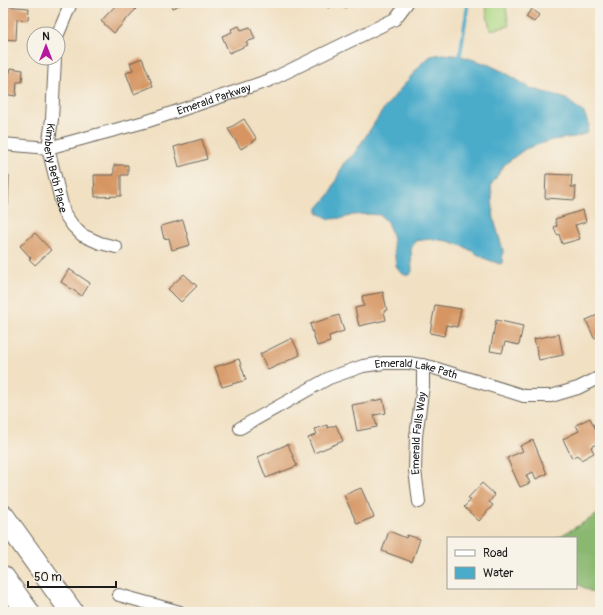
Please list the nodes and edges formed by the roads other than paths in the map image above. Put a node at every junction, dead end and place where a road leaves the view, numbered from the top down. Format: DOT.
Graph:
graph roads {
  1 [pos="71,3"];
  2 [pos="407,3"];
  3 [pos="61,26"];
  4 [pos="55,66"];
  5 [pos="3,144"];
  6 [pos="48,148"];
  7 [pos="116,247"];
  8 [pos="423,365"];
  9 [pos="600,377"];
  10 [pos="240,428"];
  11 [pos="420,502"];
  12 [pos="3,516"];
  13 [pos="3,577"];
  14 [pos="120,595"];
  15 [pos="28,612"];
  16 [pos="72,612"];
  17 [pos="180,612"];
  1 -- 3 [label="street"];
  2 -- 6 [label="street, Emerald Parkway"];
  4 -- 6 [label="street, Kimberly Beth Place"];
  5 -- 6 [label="street, Emerald Parkway"];
  6 -- 7 [label="street, Kimberly Beth Place"];
  8 -- 9 [label="street, Emerald Lake Path"];
  8 -- 10 [label="street, Emerald Lake Path"];
  8 -- 11 [label="street, Emerald Falls Way"];
  12 -- 16 [label="highway"];
  13 -- 15 [label="highway"];
  14 -- 17 [label="street"];
}
